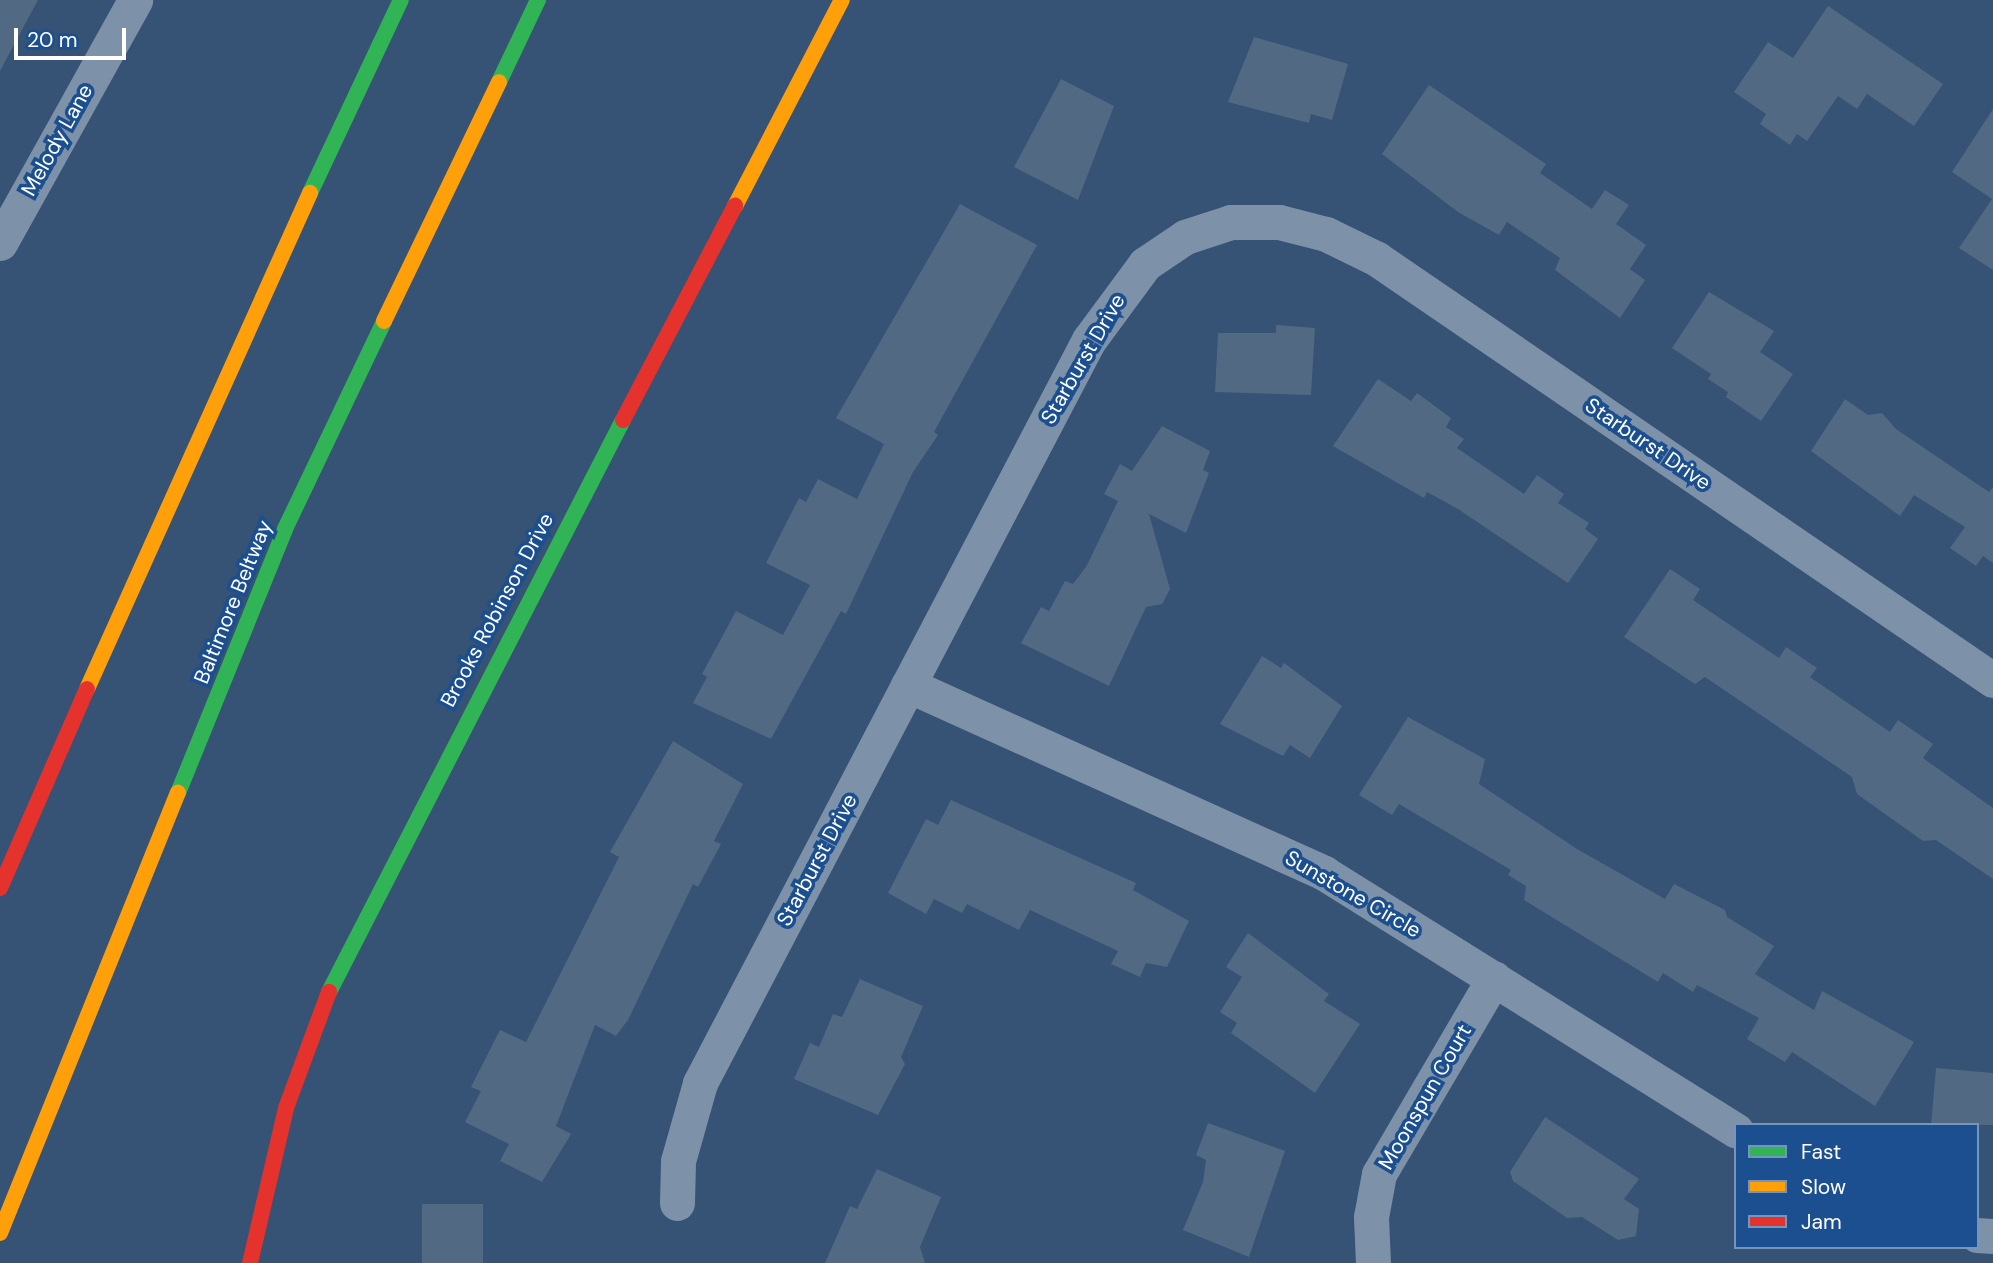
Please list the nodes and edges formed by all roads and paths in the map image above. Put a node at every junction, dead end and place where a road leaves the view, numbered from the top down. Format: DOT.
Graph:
graph roads {
  1 [pos="135,0"];
  2 [pos="401,0"];
  3 [pos="538,0"];
  4 [pos="842,0"];
  5 [pos="0,243"];
  6 [pos="1993,680"];
  7 [pos="908,685"];
  8 [pos="0,888"];
  9 [pos="1494,978"];
  10 [pos="1734,1129"];
  11 [pos="677,1203"];
  12 [pos="0,1233"];
  13 [pos="250,1263"];
  14 [pos="1373,1263"];
  1 -- 5 [label="street, Melody Lane"];
  2 -- 8 [label="main road"];
  3 -- 12 [label="main road, Baltimore Beltway"];
  4 -- 13 [label="main road, Brooks Robinson Drive"];
  6 -- 7 [label="street, Starburst Drive"];
  7 -- 9 [label="street, Sunstone Circle"];
  7 -- 11 [label="street, Starburst Drive"];
  9 -- 10 [label="street, Sunstone Circle"];
  9 -- 14 [label="street, Moonspun Court"];
}
